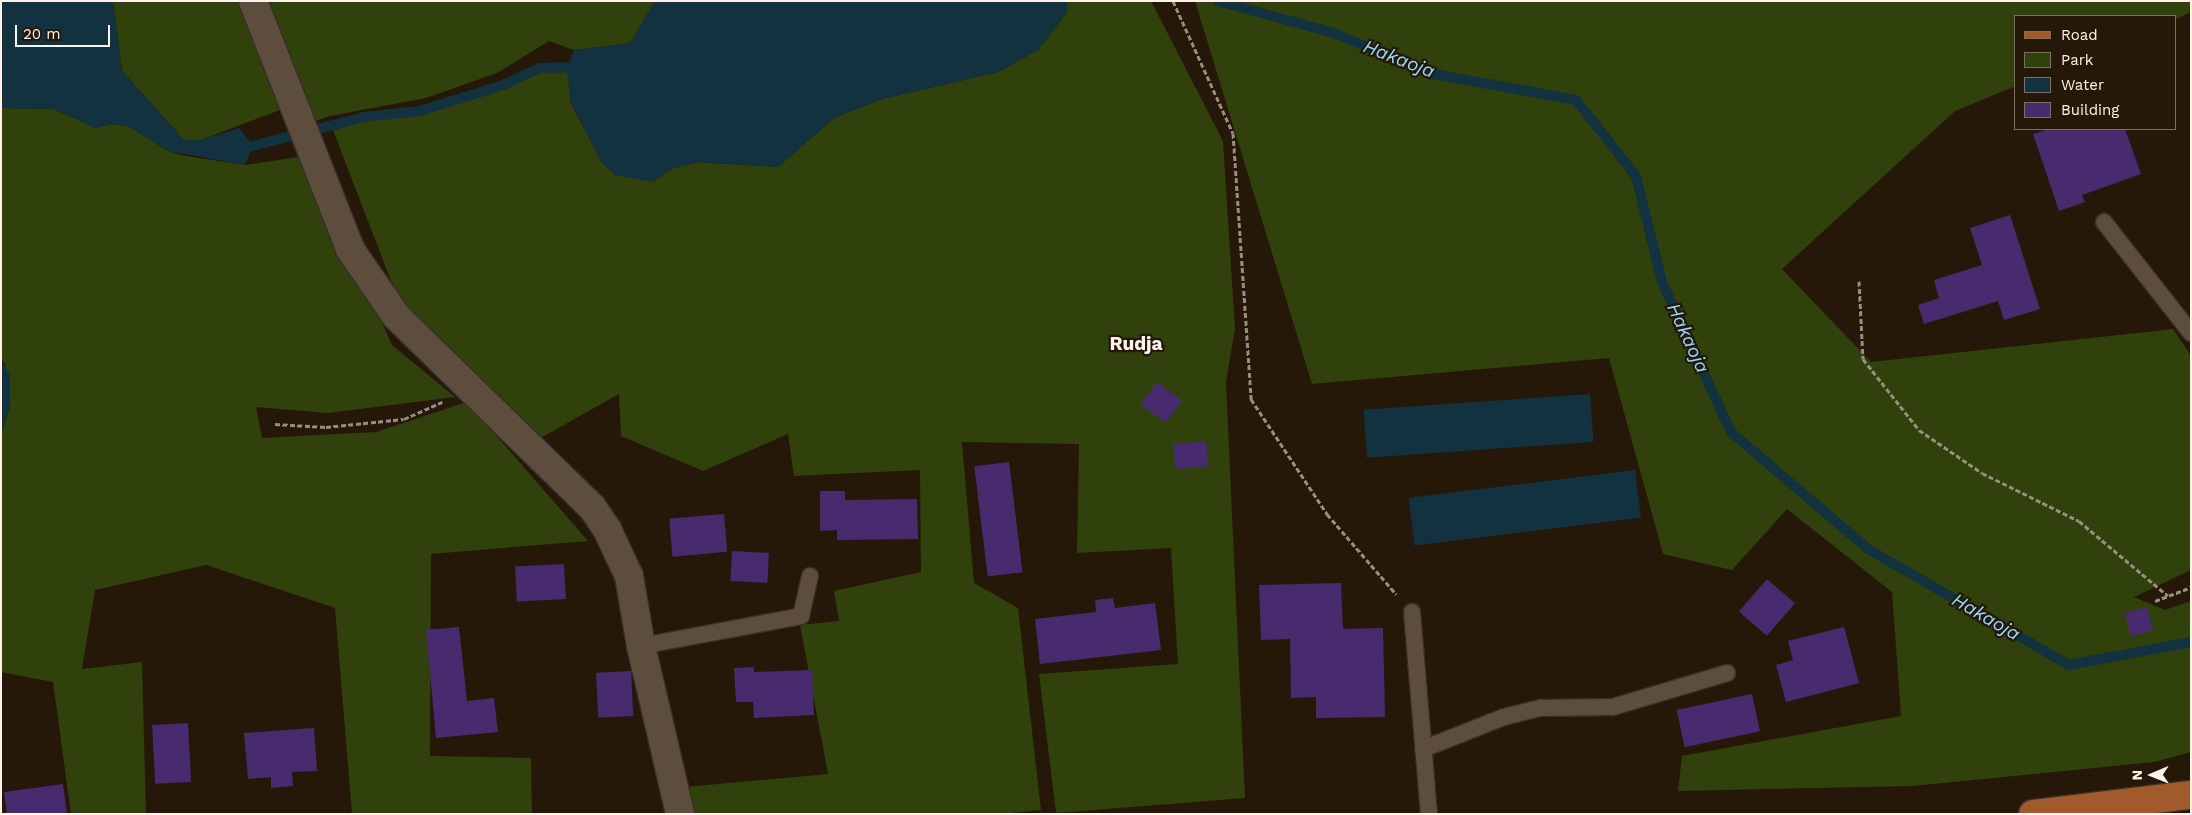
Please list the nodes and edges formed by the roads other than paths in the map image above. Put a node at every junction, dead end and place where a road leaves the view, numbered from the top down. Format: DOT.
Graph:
graph roads {
  1 [pos="254,1"];
  2 [pos="2104,222"];
  3 [pos="2191,333"];
  4 [pos="810,576"];
  5 [pos="1412,612"];
  6 [pos="642,646"];
  7 [pos="1727,673"];
  8 [pos="1422,749"];
  9 [pos="2191,796"];
  10 [pos="2048,813"];
  11 [pos="680,814"];
  12 [pos="1429,814"];
  1 -- 6 [label="street"];
  2 -- 3 [label="lane"];
  4 -- 6 [label="lane"];
  5 -- 8 [label="lane"];
  6 -- 11 [label="street"];
  7 -- 8 [label="lane"];
  8 -- 12 [label="lane"];
  9 -- 10 [label="main road"];
}
